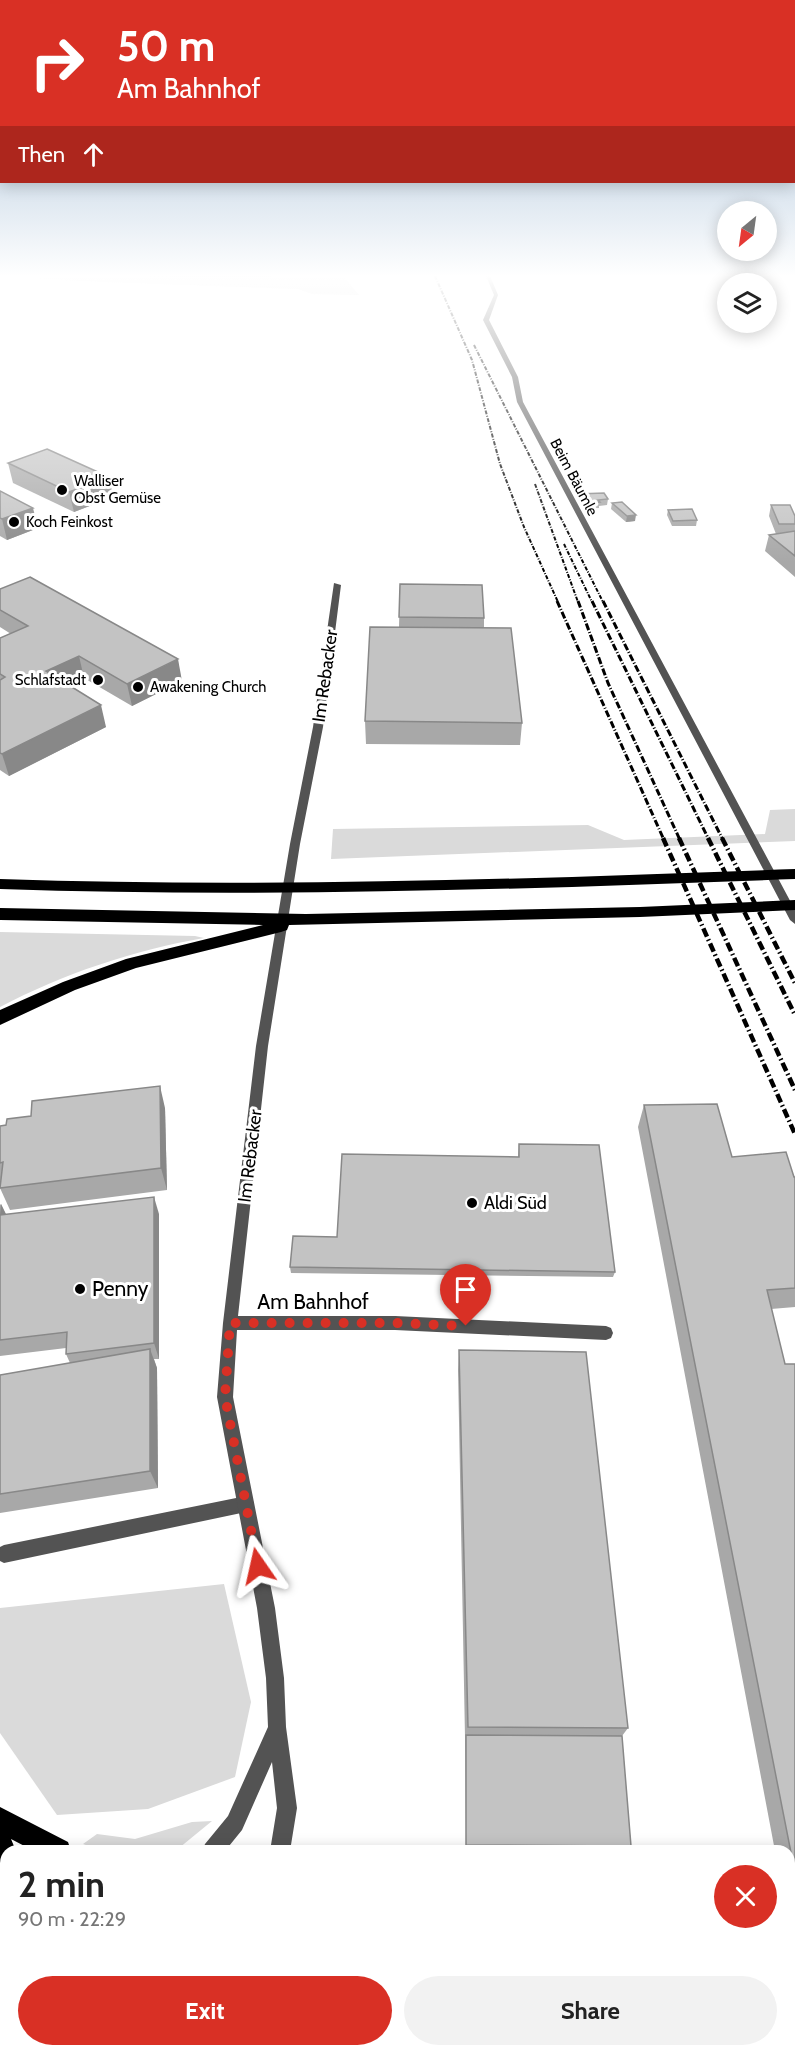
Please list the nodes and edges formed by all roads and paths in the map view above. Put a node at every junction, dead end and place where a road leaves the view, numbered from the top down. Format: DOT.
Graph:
graph roads {
  1 [pos="511,372"];
  2 [pos="337,585"];
  3 [pos="795,874"];
  4 [pos="0,884"];
  5 [pos="795,905"];
  6 [pos="0,915"];
  7 [pos="306,920"];
  8 [pos="795,920"];
  9 [pos="0,1018"];
  10 [pos="230,1323"];
  11 [pos="606,1333"];
  12 [pos="246,1504"];
  13 [pos="4,1554"];
  14 [pos="277,1727"];
  15 [pos="0,1819"];
  16 [pos="47,1845"];
  17 [pos="217,1845"];
  18 [pos="281,1845"];
  1 -- 8 [label="street, Beim Bäumle"];
  2 -- 10 [label="street, Im Rebacker"];
  3 -- 4 [label="highway"];
  5 -- 7 [label="highway"];
  6 -- 7 [label="highway"];
  7 -- 9 [label="highway"];
  10 -- 11 [label="street, Am Bahnhof"];
  10 -- 12 [label="street, Im Rebacker"];
  12 -- 13 [label="street"];
  12 -- 14 [label="street, Im Rebacker"];
  14 -- 17 [label="street, Im Rebacker"];
  14 -- 18 [label="street, Im Rebacker"];
  15 -- 16 [label="main road"];
}
